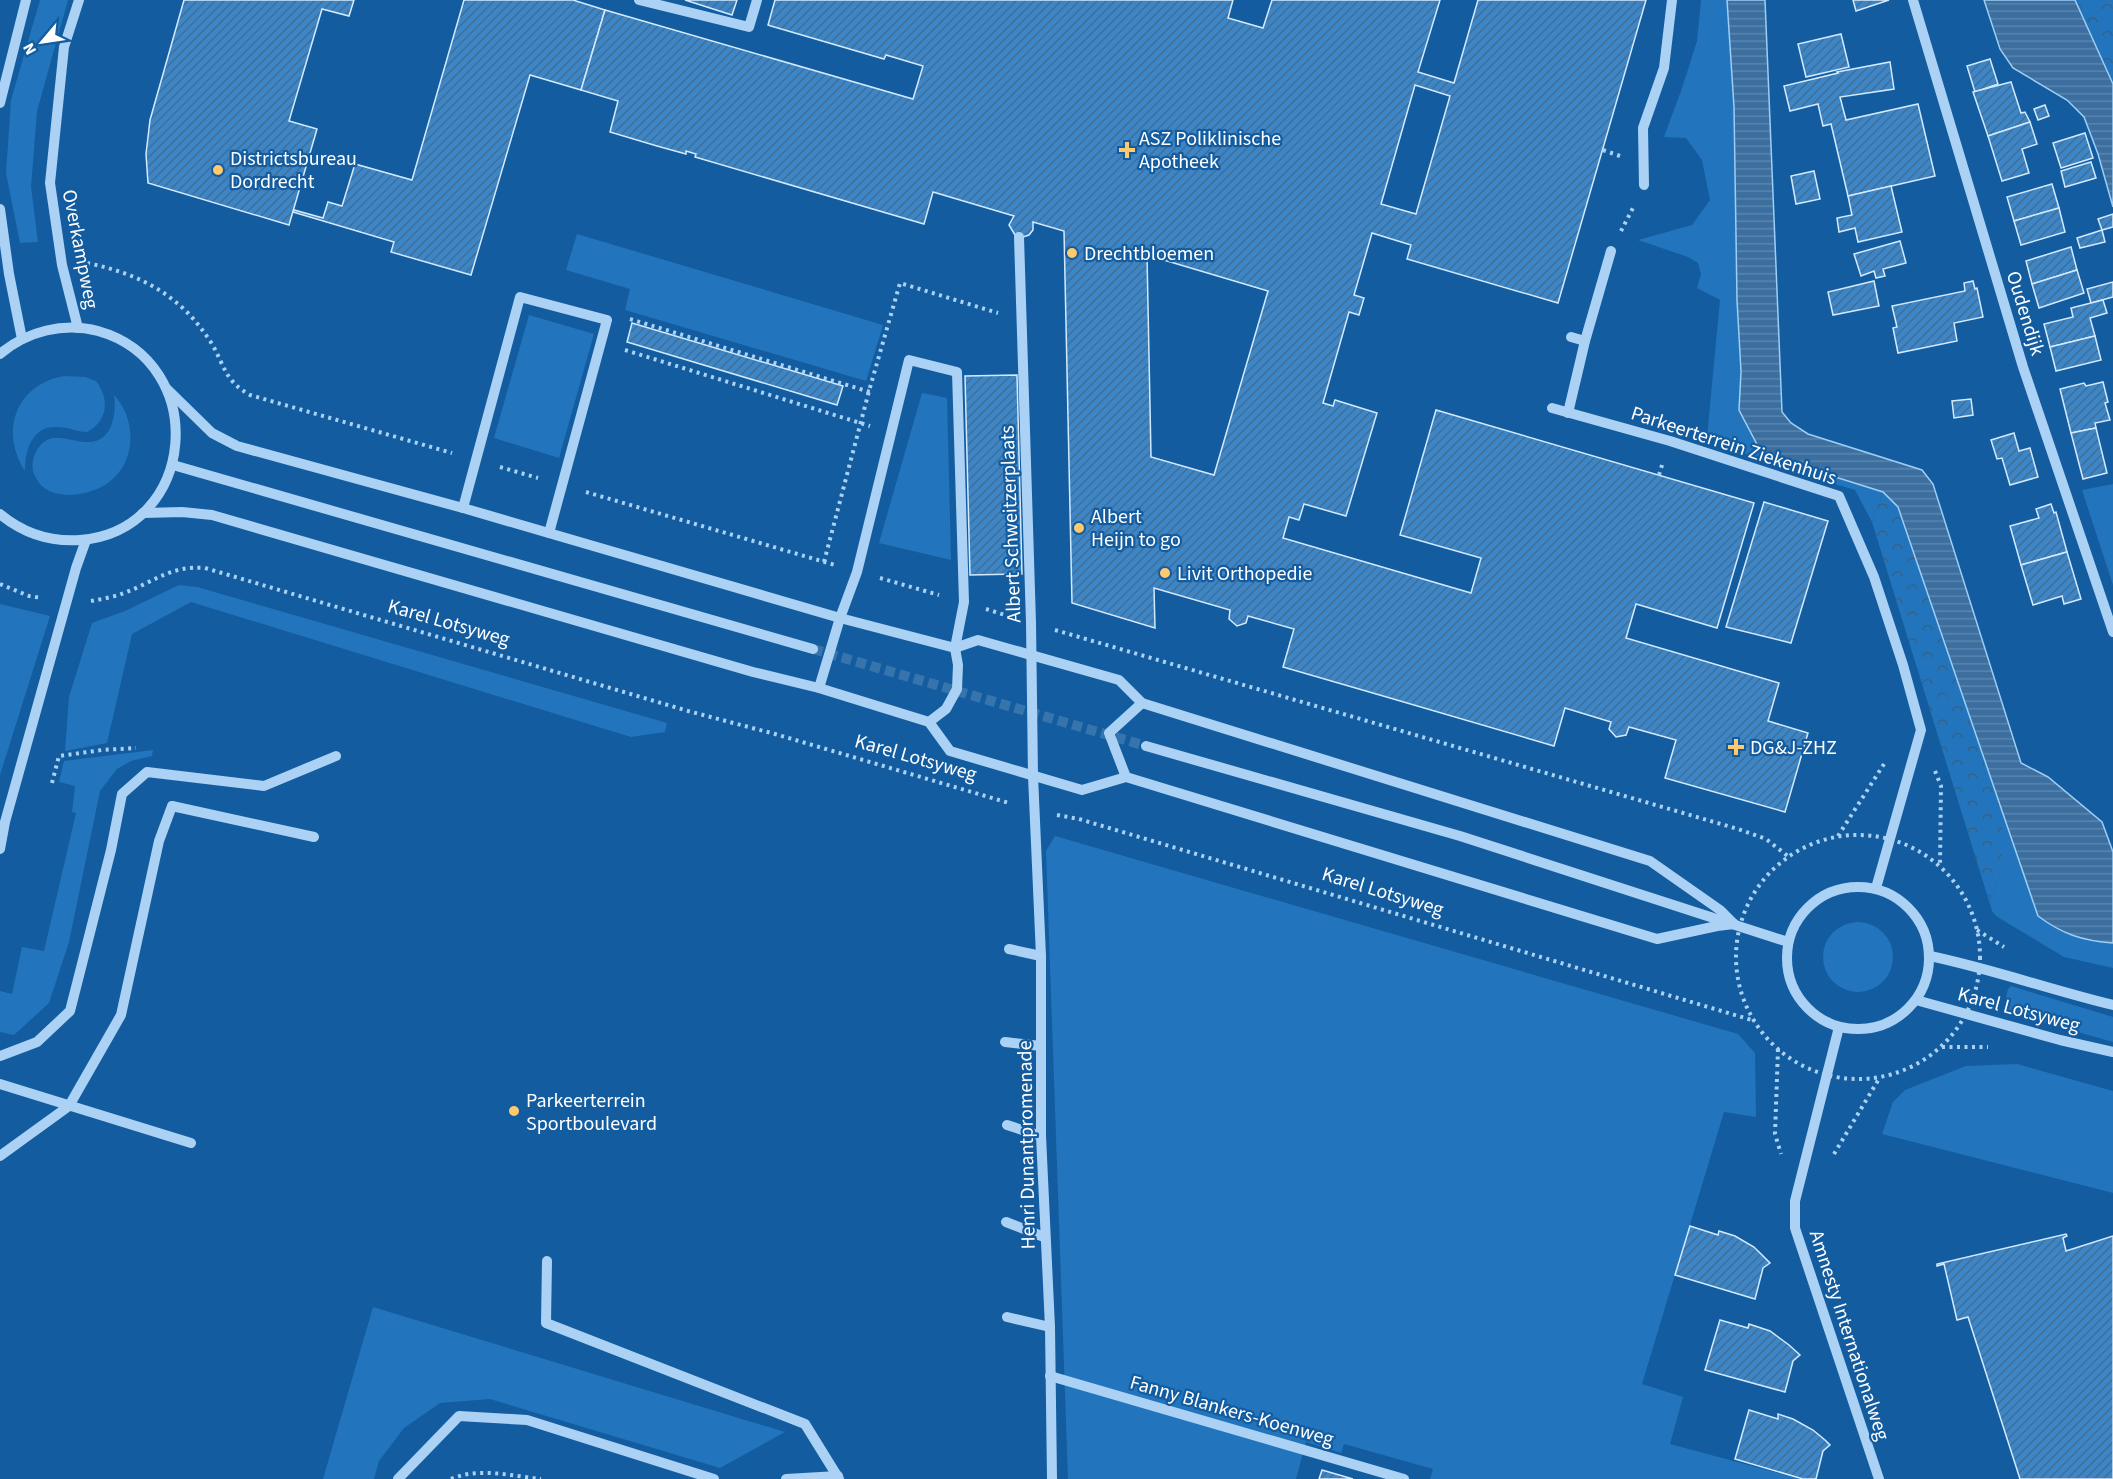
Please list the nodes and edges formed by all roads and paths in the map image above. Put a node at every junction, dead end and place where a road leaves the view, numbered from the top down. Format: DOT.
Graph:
graph roads {
  1 [pos="26,0"];
  2 [pos="79,0"];
  3 [pos="639,0"];
  4 [pos="757,0"];
  5 [pos="1672,0"];
  6 [pos="1913,0"];
  7 [pos="0,103"];
  8 [pos="1644,185"];
  9 [pos="0,209"];
  10 [pos="1019,237"];
  11 [pos="1611,251"];
  12 [pos="62,265"];
  13 [pos="607,320"];
  14 [pos="78,328"];
  15 [pos="1571,337"];
  16 [pos="22,339"];
  17 [pos="1585,341"];
  18 [pos="601,343"];
  19 [pos="0,354"];
  20 [pos="167,389"];
  21 [pos="264,400"];
  22 [pos="898,400"];
  23 [pos="1552,408"];
  24 [pos="1568,413"];
  25 [pos="891,432"];
  26 [pos="172,465"];
  27 [pos="463,508"];
  28 [pos="142,513"];
  29 [pos="0,516"];
  30 [pos="549,534"];
  31 [pos="86,540"];
  32 [pos="0,584"];
  33 [pos="67,601"];
  34 [pos="840,618"];
  35 [pos="2113,632"];
  36 [pos="956,648"];
  37 [pos="813,649"];
  38 [pos="1031,655"];
  39 [pos="819,688"];
  40 [pos="1142,703"];
  41 [pos="929,722"];
  42 [pos="1921,729"];
  43 [pos="1146,746"];
  44 [pos="336,756"];
  45 [pos="1885,762"];
  46 [pos="1033,776"];
  47 [pos="1126,777"];
  48 [pos="1035,810"];
  49 [pos="314,837"];
  50 [pos="1837,837"];
  51 [pos="1890,839"];
  52 [pos="0,849"];
  53 [pos="1940,867"];
  54 [pos="1875,888"];
  55 [pos="1737,925"];
  56 [pos="1788,942"];
  57 [pos="1009,949"];
  58 [pos="1041,956"];
  59 [pos="1930,956"];
  60 [pos="1980,966"];
  61 [pos="1916,1000"];
  62 [pos="2113,1005"];
  63 [pos="1967,1013"];
  64 [pos="1755,1021"];
  65 [pos="1839,1027"];
  66 [pos="1005,1042"];
  67 [pos="1041,1046"];
  68 [pos="1778,1048"];
  69 [pos="2113,1052"];
  70 [pos="0,1056"];
  71 [pos="1827,1075"];
  72 [pos="1880,1077"];
  73 [pos="0,1084"];
  74 [pos="69,1106"];
  75 [pos="1007,1125"];
  76 [pos="1041,1136"];
  77 [pos="191,1143"];
  78 [pos="0,1155"];
  79 [pos="1832,1156"];
  80 [pos="1782,1157"];
  81 [pos="1006,1222"];
  82 [pos="1044,1237"];
  83 [pos="547,1261"];
  84 [pos="1007,1317"];
  85 [pos="1050,1327"];
  86 [pos="1050,1376"];
  87 [pos="838,1478"];
  88 [pos="398,1479"];
  89 [pos="451,1479"];
  90 [pos="541,1479"];
  91 [pos="714,1479"];
  92 [pos="786,1479"];
  93 [pos="1052,1479"];
  94 [pos="1404,1479"];
  95 [pos="1879,1479"];
  1 -- 7 [label="street"];
  2 -- 12 [label="street, Overkampweg"];
  3 -- 4 [label="street"];
  5 -- 8 [label="street"];
  6 -- 35 [label="street, Oudendijk"];
  8 -- 11 [label="path"];
  9 -- 16 [label="street"];
  10 -- 38 [label="street, Albert Schweitzerplaats"];
  11 -- 17 [label="street"];
  12 -- 14 [label="street, Overkampweg"];
  12 -- 21 [label="path"];
  13 -- 18 [label="street"];
  13 -- 22 [label="path"];
  13 -- 27 [label="street"];
  14 -- 16 [label="street"];
  14 -- 20 [label="street"];
  15 -- 17 [label="street"];
  16 -- 19 [label="street"];
  17 -- 24 [label="street"];
  18 -- 25 [label="path"];
  18 -- 30 [label="street"];
  20 -- 26 [label="street"];
  20 -- 27 [label="street, Karel Lotsyweg"];
  22 -- 25 [label="street"];
  22 -- 36 [label="street"];
  23 -- 24 [label="street, Parkeerterrein Ziekenhuis"];
  24 -- 42 [label="street, Parkeerterrein Ziekenhuis"];
  25 -- 34 [label="street"];
  26 -- 28 [label="street"];
  26 -- 37 [label="street"];
  27 -- 30 [label="street, Karel Lotsyweg"];
  28 -- 31 [label="street"];
  28 -- 39 [label="street, Karel Lotsyweg"];
  29 -- 31 [label="street"];
  30 -- 34 [label="street, Karel Lotsyweg"];
  31 -- 33 [label="street"];
  32 -- 33 [label="path, Karel Lotsyweg"];
  33 -- 48 [label="path, Karel Lotsyweg"];
  33 -- 52 [label="street"];
  34 -- 36 [label="street, Karel Lotsyweg"];
  34 -- 39 [label="street"];
  36 -- 38 [label="street, Karel Lotsyweg"];
  36 -- 41 [label="street"];
  38 -- 40 [label="street, Karel Lotsyweg"];
  38 -- 46 [label="street, Albert Schweitzerplaats"];
  39 -- 41 [label="street, Karel Lotsyweg"];
  40 -- 47 [label="street"];
  40 -- 55 [label="street, Karel Lotsyweg"];
  41 -- 46 [label="street, Karel Lotsyweg"];
  42 -- 51 [label="street"];
  42 -- 53 [label="path"];
  43 -- 55 [label="street, Karel Lotsyweg"];
  44 -- 70 [label="street"];
  45 -- 50 [label="path"];
  46 -- 47 [label="street, Karel Lotsyweg"];
  46 -- 48 [label="street, Albert Schweitzerplaats"];
  47 -- 55 [label="street, Karel Lotsyweg"];
  48 -- 58 [label="street, Henri Dunantpromenade"];
  48 -- 64 [label="path, Karel Lotsyweg"];
  49 -- 74 [label="street"];
  50 -- 51 [label="path"];
  50 -- 55 [label="path"];
  51 -- 53 [label="path"];
  51 -- 54 [label="street"];
  53 -- 60 [label="path"];
  54 -- 56 [label="street"];
  54 -- 59 [label="street"];
  55 -- 56 [label="street, Karel Lotsyweg"];
  55 -- 64 [label="path"];
  56 -- 65 [label="street"];
  57 -- 58 [label="street"];
  58 -- 67 [label="street, Henri Dunantpromenade"];
  59 -- 60 [label="street, Karel Lotsyweg"];
  59 -- 61 [label="street"];
  60 -- 62 [label="street, Karel Lotsyweg"];
  60 -- 63 [label="path"];
  61 -- 63 [label="street, Karel Lotsyweg"];
  61 -- 65 [label="street"];
  63 -- 69 [label="street, Karel Lotsyweg"];
  63 -- 72 [label="path"];
  64 -- 68 [label="path"];
  65 -- 71 [label="street, Amnesty Internationalweg"];
  66 -- 67 [label="street"];
  67 -- 76 [label="street, Henri Dunantpromenade"];
  68 -- 71 [label="path"];
  68 -- 80 [label="path"];
  71 -- 72 [label="path"];
  71 -- 95 [label="street, Amnesty Internationalweg"];
  72 -- 79 [label="path"];
  73 -- 74 [label="street"];
  74 -- 77 [label="street"];
  74 -- 78 [label="street"];
  75 -- 76 [label="street"];
  76 -- 82 [label="street, Henri Dunantpromenade"];
  81 -- 82 [label="street"];
  82 -- 85 [label="street, Henri Dunantpromenade"];
  83 -- 87 [label="street"];
  84 -- 85 [label="street"];
  85 -- 86 [label="street, Henri Dunantpromenade"];
  86 -- 93 [label="street, Henri Dunantpromenade"];
  86 -- 94 [label="street, Fanny Blankers-Koenweg"];
  87 -- 92 [label="street"];
  88 -- 91 [label="street"];
  89 -- 90 [label="path"];
}
